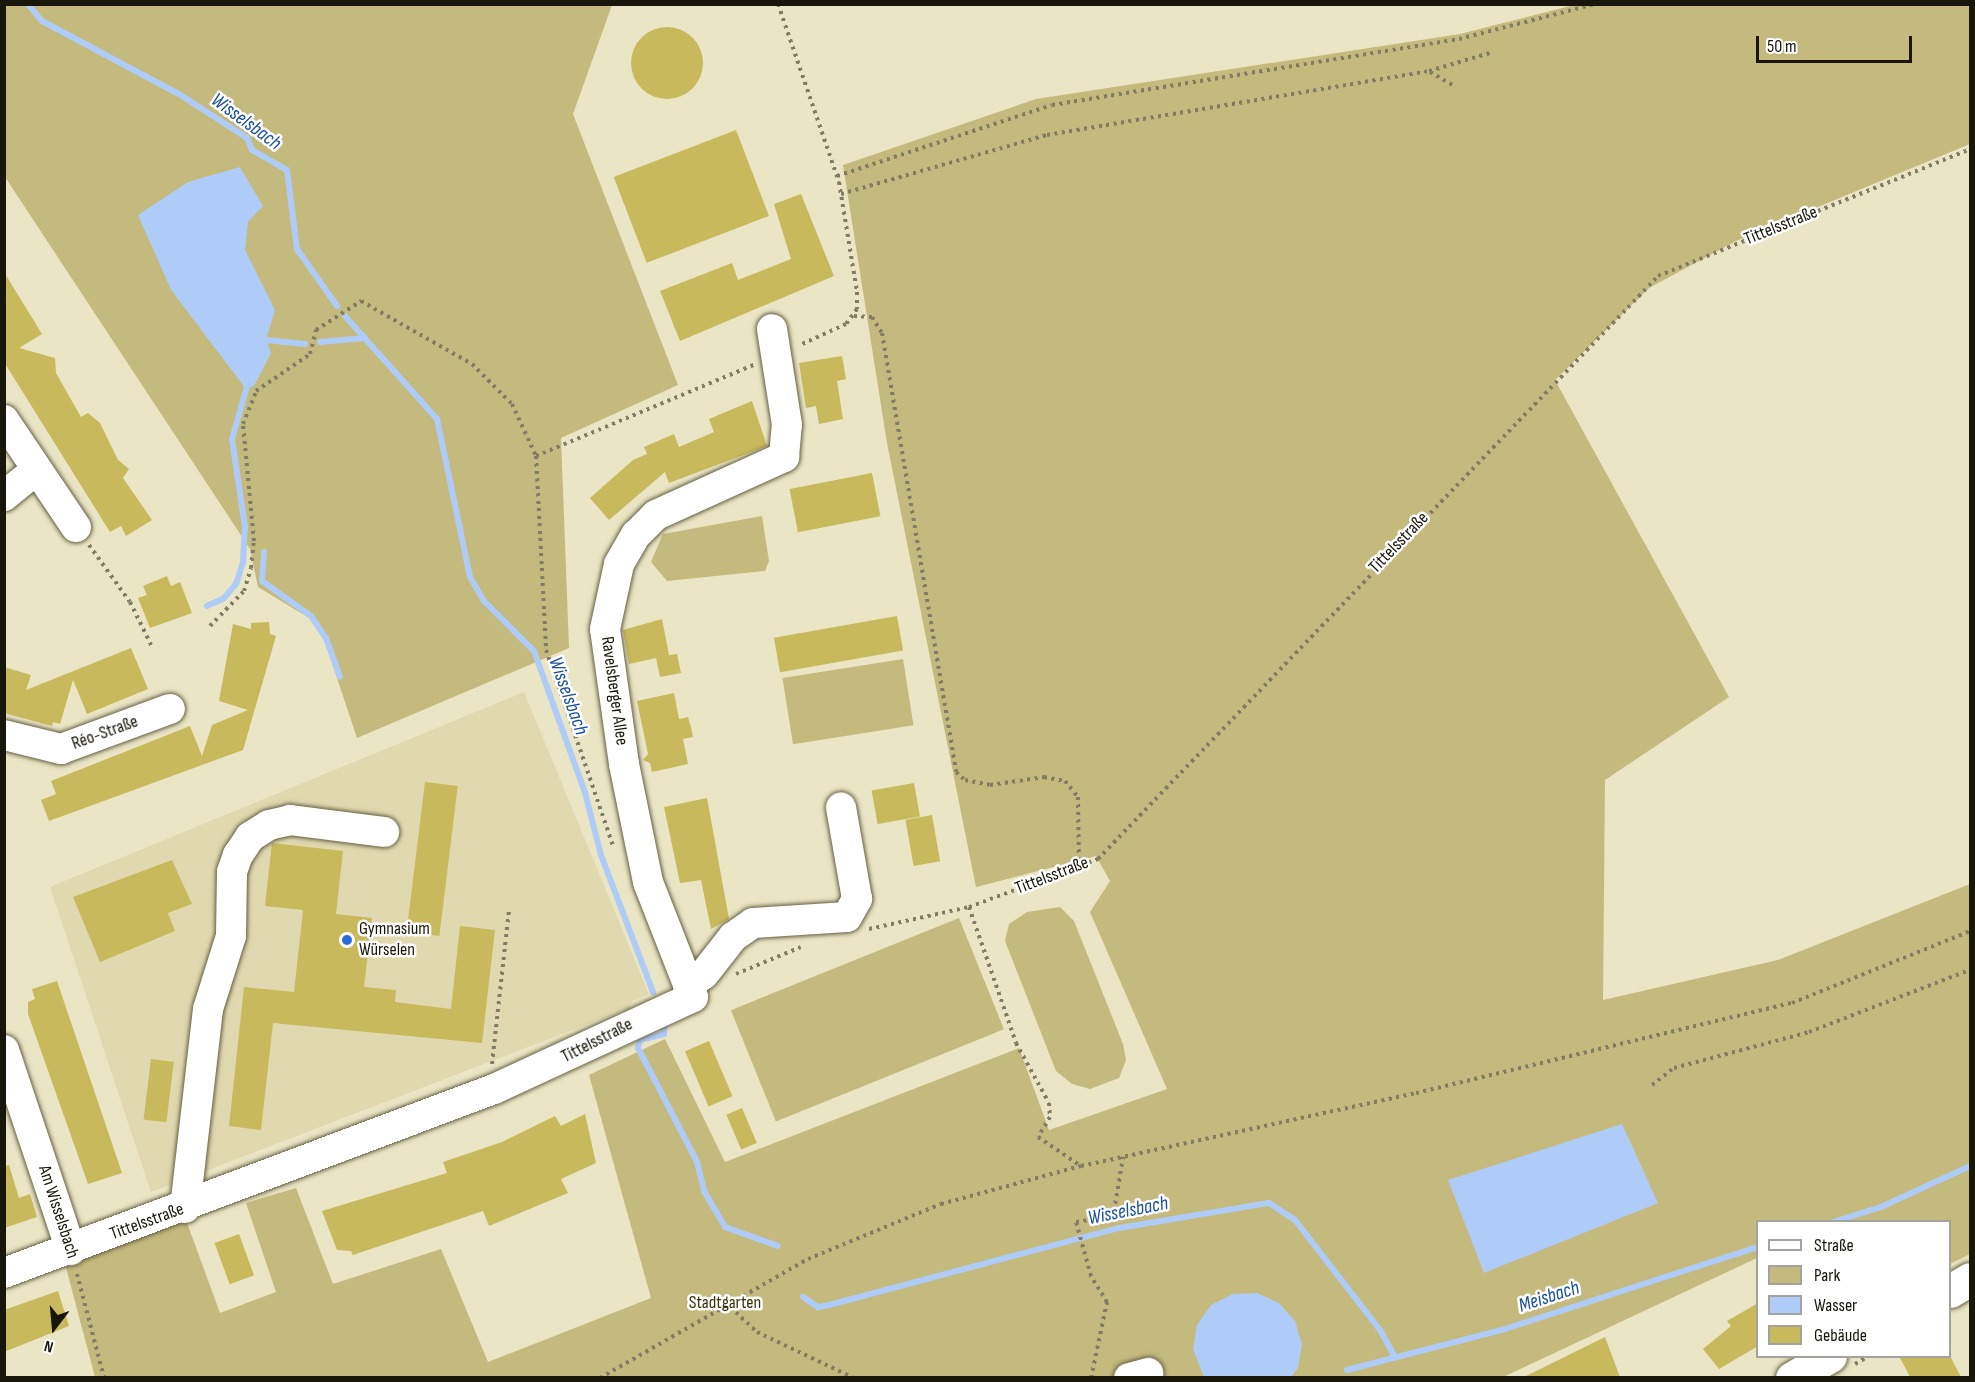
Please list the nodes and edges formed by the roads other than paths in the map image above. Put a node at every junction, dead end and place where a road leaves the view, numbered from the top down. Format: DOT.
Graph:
graph roads {
  1 [pos="775,342"];
  2 [pos="4,420"];
  3 [pos="35,471"];
  4 [pos="4,496"];
  5 [pos="76,528"];
  6 [pos="170,709"];
  7 [pos="4,735"];
  8 [pos="841,807"];
  9 [pos="384,832"];
  10 [pos="690,991"];
  11 [pos="4,1050"];
  12 [pos="184,1208"];
  13 [pos="71,1250"];
  14 [pos="4,1273"];
  15 [pos="1971,1279"];
  16 [pos="1951,1290"];
  17 [pos="1826,1358"];
  18 [pos="1792,1377"];
  1 -- 10 [label="street, Ravelsberger Allee"];
  2 -- 3 [label="street"];
  3 -- 4 [label="street"];
  3 -- 5 [label="street"];
  6 -- 7 [label="street, Réo-Straße"];
  8 -- 10 [label="street, Tittelsstraße"];
  9 -- 12 [label="street"];
  10 -- 12 [label="street, Tittelsstraße"];
  11 -- 13 [label="street, Am Wisselsbach"];
  12 -- 13 [label="street, Tittelsstraße"];
  13 -- 14 [label="street, Tittelsstraße"];
  15 -- 16 [label="main road"];
  17 -- 18 [label="main road"];
}
